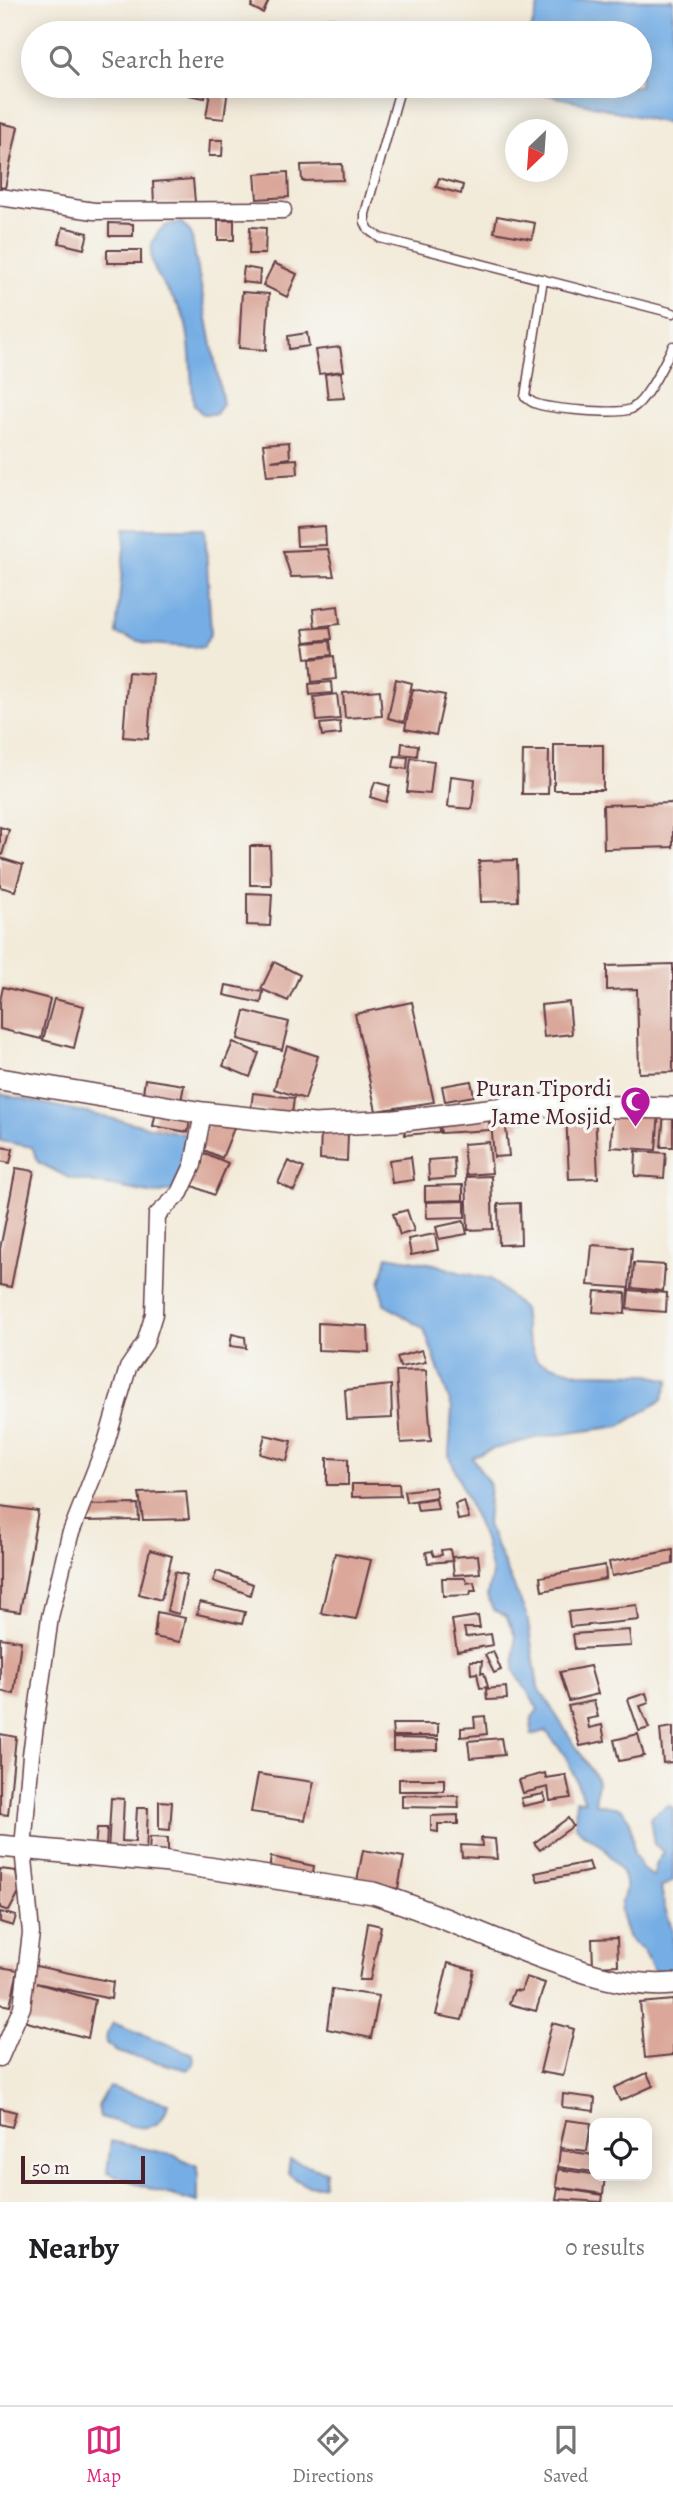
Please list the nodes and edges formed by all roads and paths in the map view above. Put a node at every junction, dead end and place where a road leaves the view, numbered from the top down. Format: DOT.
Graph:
graph roads {
  1 [pos="398,98"];
  2 [pos="0,197"];
  3 [pos="283,211"];
  4 [pos="543,279"];
  5 [pos="673,313"];
  6 [pos="673,345"];
  7 [pos="0,1079"];
  8 [pos="673,1108"];
  9 [pos="203,1113"];
  10 [pos="0,1846"];
  11 [pos="23,1848"];
  12 [pos="673,1984"];
  13 [pos="0,2058"];
  1 -- 4 [label="lane"];
  2 -- 3 [label="street"];
  4 -- 5 [label="lane"];
  4 -- 6 [label="lane"];
  7 -- 9 [label="street"];
  8 -- 9 [label="street"];
  9 -- 11 [label="street"];
  10 -- 11 [label="street"];
  11 -- 12 [label="street"];
  11 -- 13 [label="street"];
}
